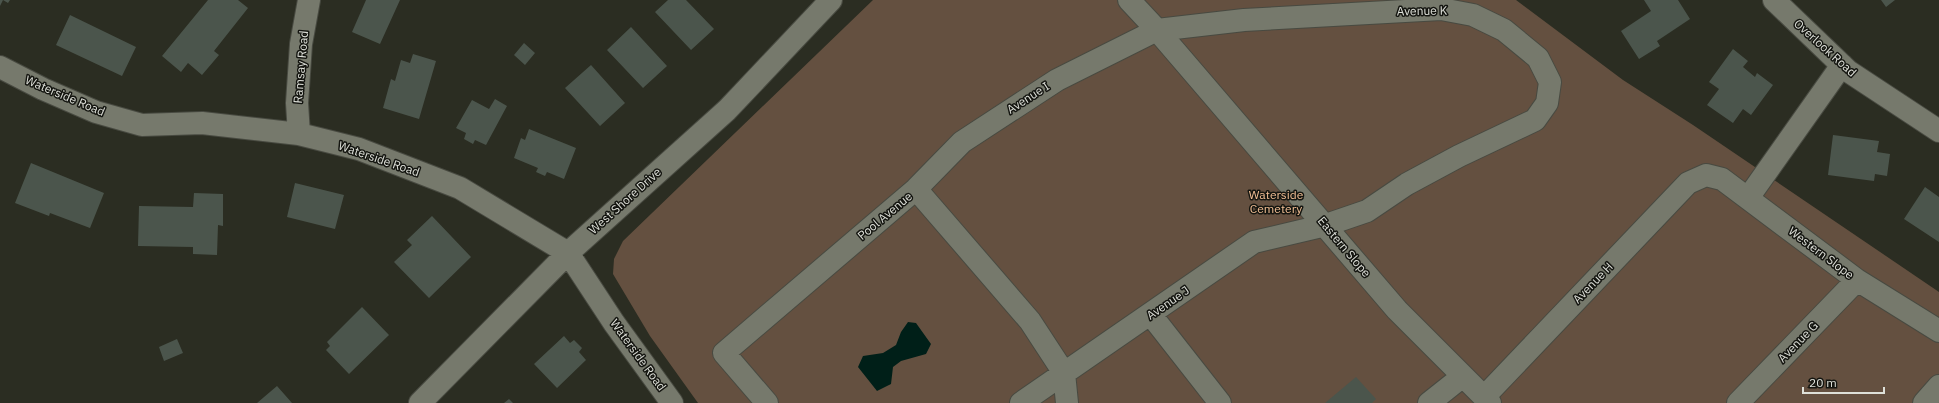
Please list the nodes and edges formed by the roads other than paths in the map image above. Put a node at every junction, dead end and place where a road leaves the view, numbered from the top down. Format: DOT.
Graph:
graph roads {
  1 [pos="309,0"];
  2 [pos="831,0"];
  3 [pos="1129,0"];
  4 [pos="1774,0"];
  5 [pos="1156,30"];
  6 [pos="1842,65"];
  7 [pos="0,67"];
  8 [pos="1939,131"];
  9 [pos="298,134"];
  10 [pos="1706,175"];
  11 [pos="916,189"];
  12 [pos="1748,198"];
  13 [pos="1326,225"];
  14 [pos="568,253"];
  15 [pos="1857,280"];
  16 [pos="1151,315"];
  17 [pos="1939,331"];
  18 [pos="1064,373"];
  19 [pos="1463,376"];
  20 [pos="1939,386"];
  21 [pos="1487,400"];
  22 [pos="420,403"];
  23 [pos="672,403"];
  24 [pos="767,403"];
  25 [pos="1021,403"];
  26 [pos="1067,403"];
  27 [pos="1220,403"];
  28 [pos="1429,403"];
  29 [pos="1738,403"];
  30 [pos="1924,403"];
  1 -- 9 [label="street, Ramsay Road"];
  2 -- 14 [label="street, West Shore Drive"];
  3 -- 5 [label="street"];
  4 -- 6 [label="street, Overlook Road"];
  5 -- 11 [label="street, Avenue I"];
  5 -- 13 [label="street, Eastern Slope"];
  5 -- 13 [label="street, Avenue K"];
  6 -- 8 [label="street, Overlook Road"];
  6 -- 12 [label="street"];
  7 -- 9 [label="street, Waterside Road"];
  9 -- 14 [label="street, Waterside Road"];
  10 -- 12 [label="street, Western Slope"];
  10 -- 21 [label="street, Avenue H"];
  11 -- 18 [label="street, Pool Avenue"];
  11 -- 24 [label="street, Pool Avenue"];
  12 -- 15 [label="street, Western Slope"];
  13 -- 16 [label="street, Avenue J"];
  13 -- 19 [label="street, Eastern Slope"];
  14 -- 22 [label="street, West Shore Drive"];
  14 -- 23 [label="street, Waterside Road"];
  15 -- 17 [label="street, Western Slope"];
  15 -- 29 [label="street, Avenue G"];
  16 -- 18 [label="street, Avenue J"];
  16 -- 27 [label="street"];
  18 -- 25 [label="street, Avenue J"];
  18 -- 26 [label="street"];
  19 -- 21 [label="street, Eastern Slope"];
  19 -- 28 [label="street"];
  20 -- 30 [label="street"];
}
